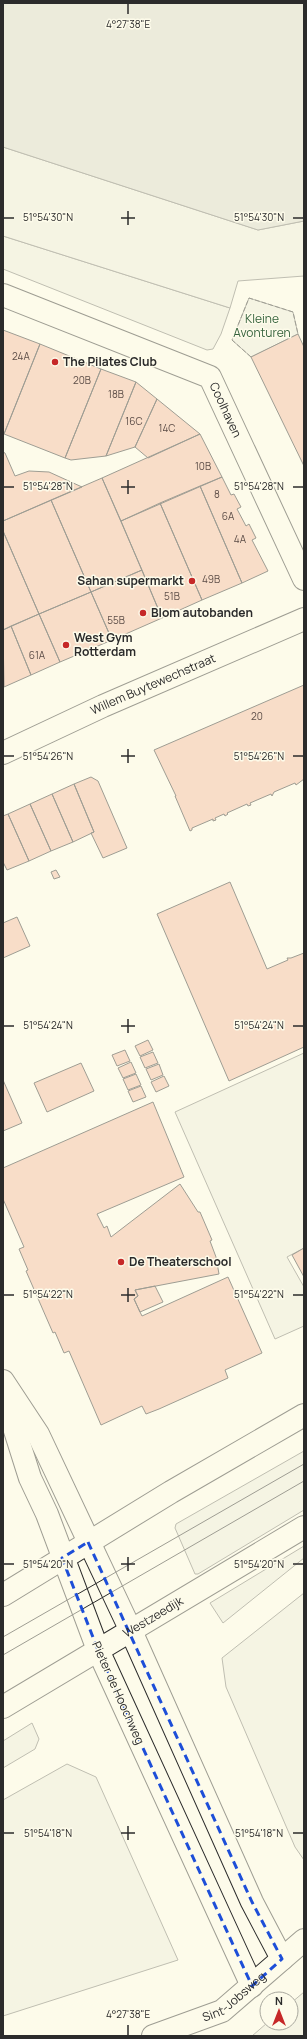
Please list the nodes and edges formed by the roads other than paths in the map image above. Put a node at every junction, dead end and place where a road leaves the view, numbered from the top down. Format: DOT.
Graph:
graph roads {
  1 [pos="3,295"];
  2 [pos="304,579"];
  3 [pos="304,619"];
  4 [pos="3,753"];
  5 [pos="3,1381"];
  6 [pos="3,1393"];
  7 [pos="304,1414"];
  8 [pos="304,1527"];
  9 [pos="88,1542"];
  10 [pos="62,1558"];
  11 [pos="3,1594"];
  12 [pos="131,1631"];
  13 [pos="98,1650"];
  14 [pos="3,1707"];
  15 [pos="304,1940"];
  16 [pos="282,1959"];
  17 [pos="252,1986"];
  18 [pos="174,2033"];
  19 [pos="153,2036"];
  1 -- 2 [label="street, Coolhaven"];
  3 -- 4 [label="street, Willem Buytewechstraat"];
  5 -- 9 [label="street"];
  6 -- 10 [label="street, Pieter de Hoochweg"];
  7 -- 9 [label="street"];
  8 -- 12 [label="street, Westzeedijk"];
  9 -- 10 [label="street"];
  9 -- 12 [label="street"];
  10 -- 11 [label="street"];
  10 -- 13 [label="street, Pieter de Hoochweg"];
  12 -- 13 [label="street, Westzeedijk"];
  12 -- 16 [label="street"];
  13 -- 14 [label="street, Westzeedijk"];
  13 -- 17 [label="street, Pieter de Hoochweg"];
  15 -- 16 [label="street, Sint-Jobsweg"];
  16 -- 17 [label="street, Sint-Jobsweg"];
  17 -- 18 [label="street, Sint-Jobsweg"];
  18 -- 19 [label="street, Sint-Jobsweg"];
}
